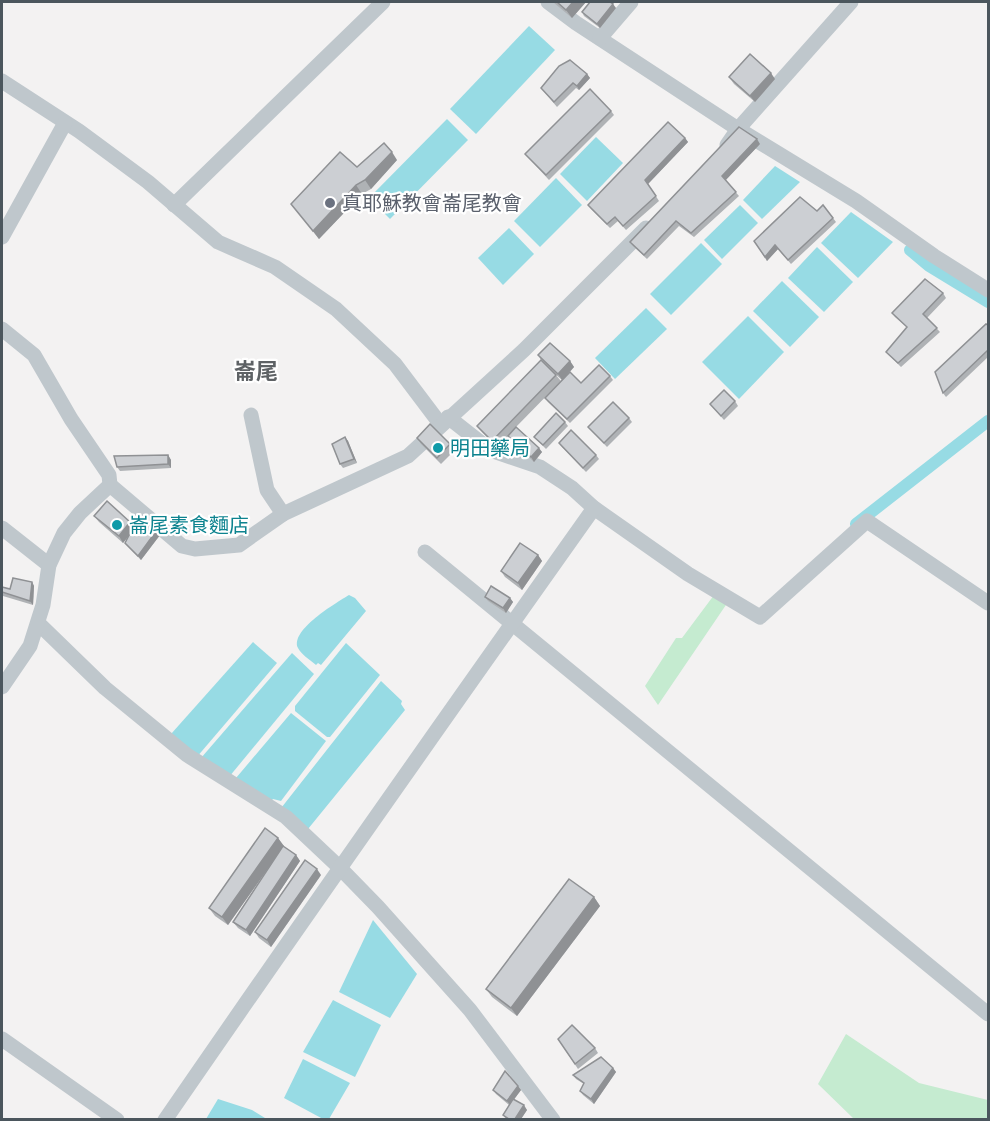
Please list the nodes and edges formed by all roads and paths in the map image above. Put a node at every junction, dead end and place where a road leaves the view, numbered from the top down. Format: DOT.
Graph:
graph roads {
  1 [pos="383,2"];
  2 [pos="548,2"];
  3 [pos="631,2"];
  4 [pos="851,2"];
  5 [pos="600,38"];
  6 [pos="2,81"];
  7 [pos="65,123"];
  8 [pos="738,129"];
  9 [pos="716,158"];
  10 [pos="174,205"];
  11 [pos="658,216"];
  12 [pos="2,237"];
  13 [pos="988,290"];
  14 [pos="2,329"];
  15 [pos="251,415"];
  16 [pos="445,421"];
  17 [pos="110,485"];
  18 [pos="594,508"];
  19 [pos="283,514"];
  20 [pos="2,528"];
  21 [pos="425,552"];
  22 [pos="49,566"];
  23 [pos="988,603"];
  24 [pos="38,622"];
  25 [pos="512,624"];
  26 [pos="2,687"];
  27 [pos="339,867"];
  28 [pos="988,1014"];
  29 [pos="2,1039"];
  30 [pos="117,1119"];
  31 [pos="165,1119"];
  32 [pos="553,1119"];
  1 -- 10 [label="street"];
  2 -- 5 [label="street"];
  3 -- 5 [label="street"];
  4 -- 8 [label="street"];
  5 -- 8 [label="street"];
  6 -- 7 [label="street"];
  7 -- 10 [label="street"];
  7 -- 12 [label="street"];
  8 -- 9 [label="street"];
  8 -- 13 [label="street"];
  10 -- 16 [label="street"];
  11 -- 16 [label="street"];
  14 -- 17 [label="street"];
  15 -- 19 [label="street"];
  16 -- 18 [label="street"];
  16 -- 19 [label="street"];
  17 -- 19 [label="street"];
  17 -- 22 [label="street"];
  18 -- 23 [label="street"];
  18 -- 25 [label="street"];
  20 -- 22 [label="street"];
  21 -- 25 [label="street"];
  22 -- 24 [label="street"];
  24 -- 26 [label="street"];
  24 -- 27 [label="street"];
  25 -- 27 [label="street"];
  25 -- 28 [label="street"];
  27 -- 31 [label="street"];
  27 -- 32 [label="street"];
  29 -- 30 [label="street"];
}
